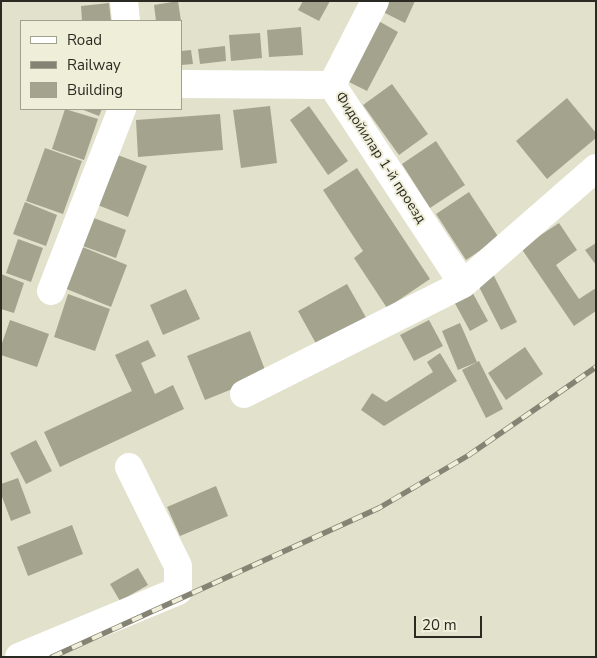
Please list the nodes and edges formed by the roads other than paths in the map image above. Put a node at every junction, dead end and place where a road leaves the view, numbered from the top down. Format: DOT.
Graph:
graph roads {
  1 [pos="124,1"];
  2 [pos="374,1"];
  3 [pos="126,20"];
  4 [pos="182,84"];
  5 [pos="332,85"];
  6 [pos="122,110"];
  7 [pos="596,168"];
  8 [pos="463,284"];
  9 [pos="50,291"];
  10 [pos="244,394"];
  11 [pos="129,467"];
  12 [pos="19,657"];
  1 -- 3 [label="street"];
  2 -- 5 [label="street, Фидойилар 1-й проезд"];
  4 -- 5 [label="street"];
  5 -- 8 [label="street, Фидойилар 1-й проезд"];
  6 -- 9 [label="street"];
  7 -- 8 [label="street"];
  8 -- 10 [label="street"];
  11 -- 12 [label="street"];
}
